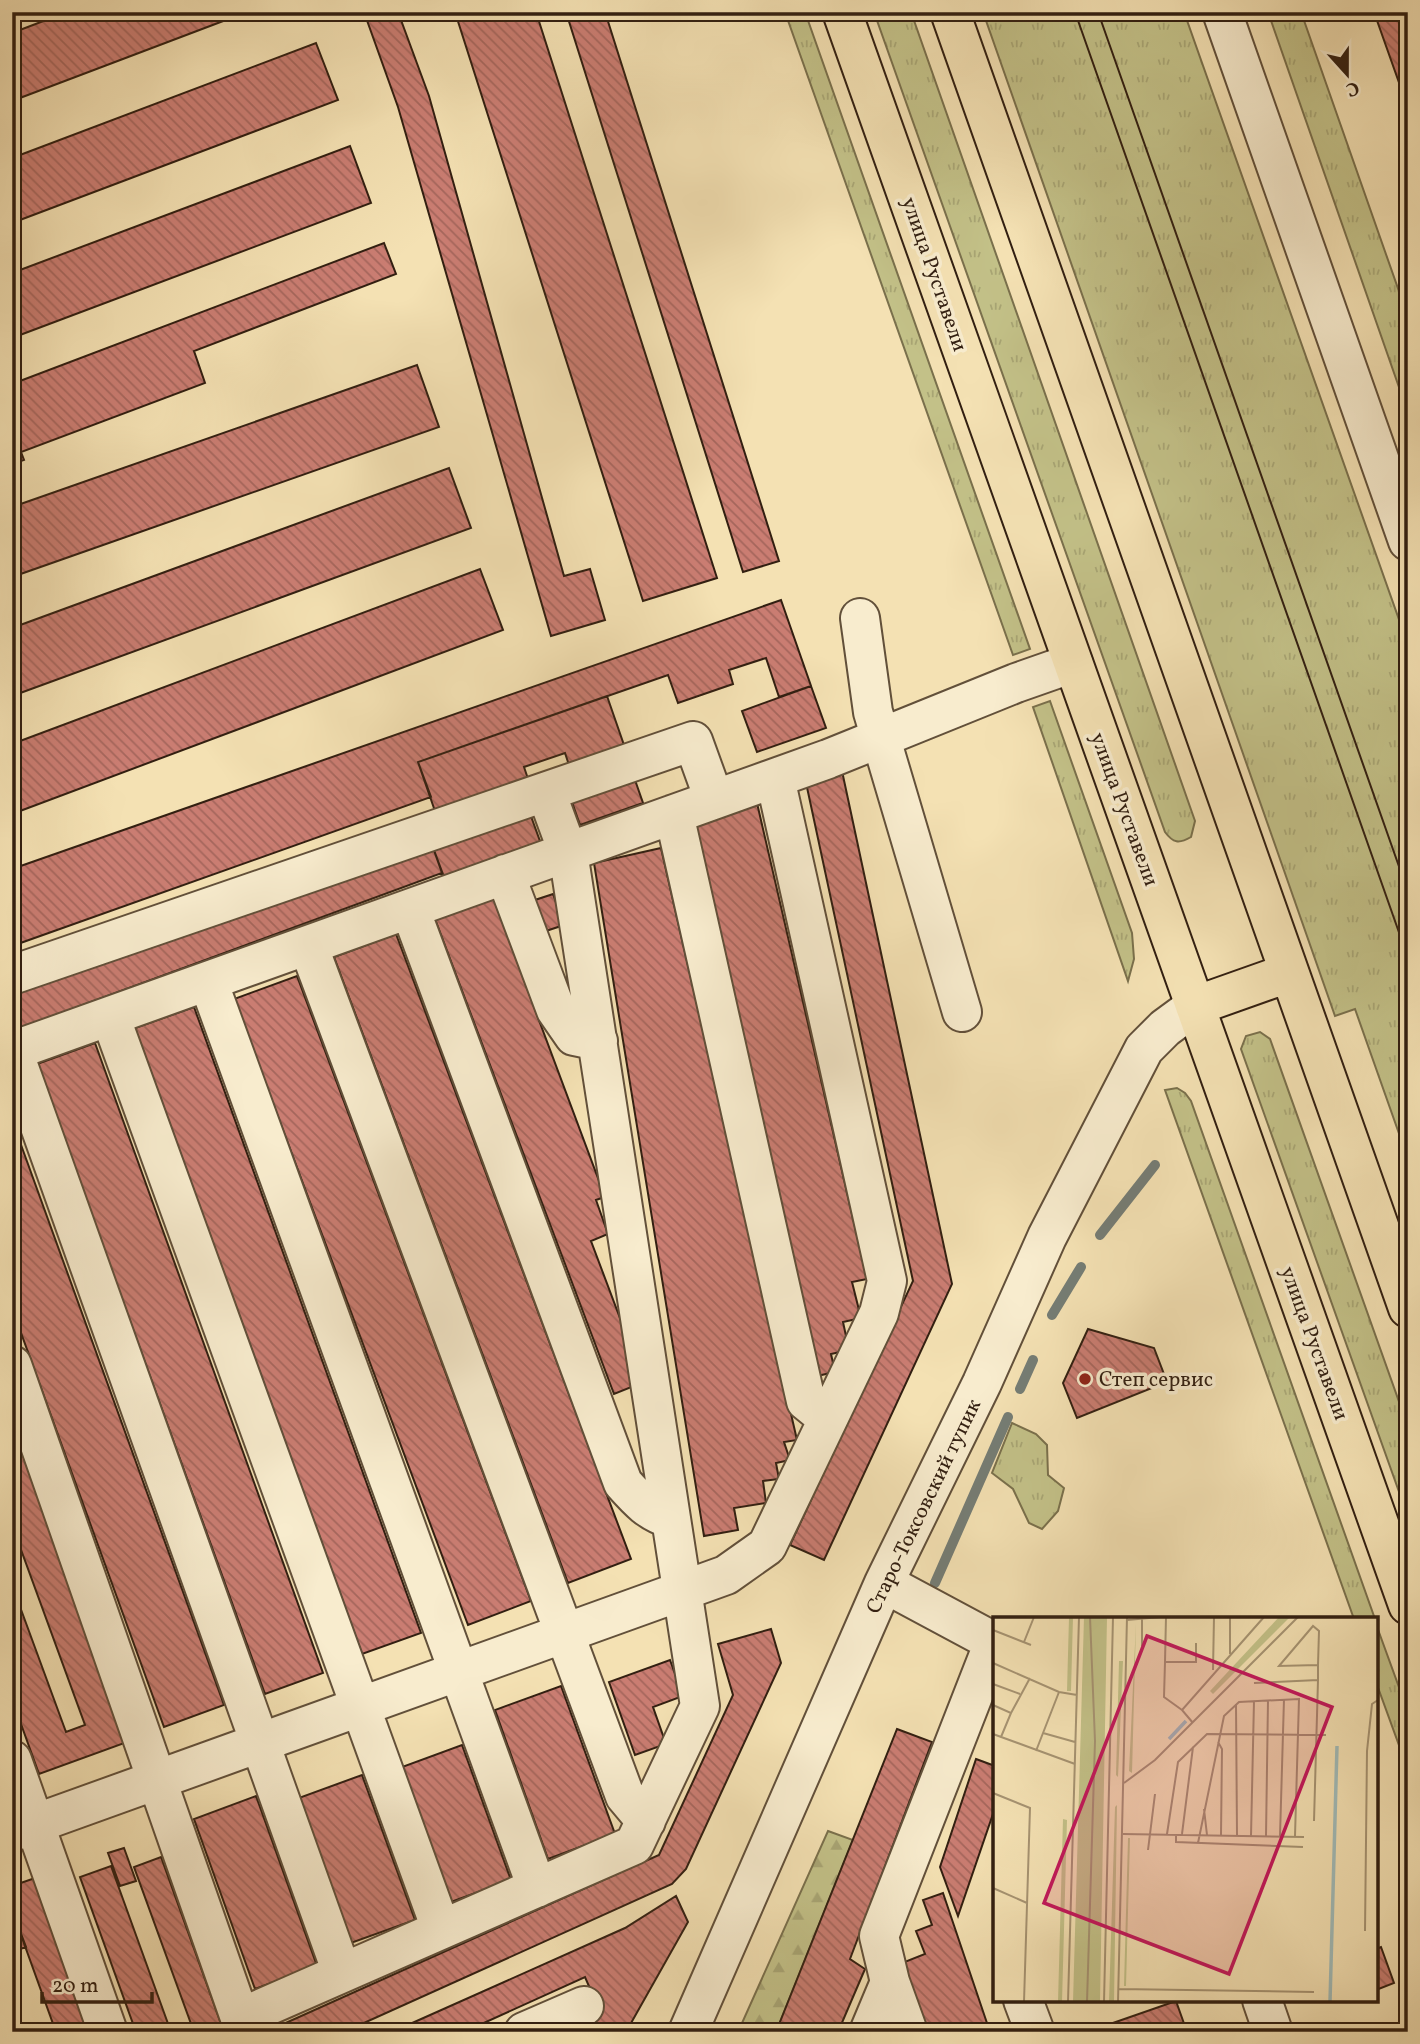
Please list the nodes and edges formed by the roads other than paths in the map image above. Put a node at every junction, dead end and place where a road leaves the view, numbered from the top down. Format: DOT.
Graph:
graph roads {
  1 [pos="842,12"];
  2 [pos="950,12"];
  3 [pos="1222,12"];
  4 [pos="1408,541"];
  5 [pos="860,618"];
  6 [pos="1073,663"];
  7 [pos="881,737"];
  8 [pos="775,778"];
  9 [pos="547,792"];
  10 [pos="714,799"];
  11 [pos="674,814"];
  12 [pos="569,852"];
  13 [pos="505,874"];
  14 [pos="410,909"];
  15 [pos="307,945"];
  16 [pos="1288,973"];
  17 [pos="12,975"];
  18 [pos="208,981"];
  19 [pos="1195,1006"];
  20 [pos="962,1012"];
  21 [pos="110,1016"];
  22 [pos="598,1041"];
  23 [pos="12,1051"];
  24 [pos="1408,1308"];
  25 [pos="12,1365"];
  26 [pos="828,1419"];
  27 [pos="671,1519"];
  28 [pos="884,1583"];
  29 [pos="682,1591"];
  30 [pos="1408,1605"];
  31 [pos="565,1633"];
  32 [pos="993,1641"];
  33 [pos="993,1645"];
  34 [pos="458,1672"];
  35 [pos="361,1706"];
  36 [pos="260,1743"];
  37 [pos="12,1760"];
  38 [pos="157,1779"];
  39 [pos="646,1821"];
  40 [pos="23,1828"];
  41 [pos="537,1888"];
  42 [pos="441,1929"];
  43 [pos="342,1973"];
  44 [pos="890,1982"];
  45 [pos="1024,2002"];
  46 [pos="1263,2002"];
  47 [pos="584,2006"];
  48 [pos="108,2032"];
  49 [pos="524,2032"];
  50 [pos="688,2032"];
  51 [pos="869,2032"];
  52 [pos="908,2032"];
  53 [pos="1035,2032"];
  54 [pos="1273,2032"];
  1 -- 6 [label="main road, улица Руставели"];
  2 -- 16 [label="main road"];
  3 -- 4 [label="street"];
  5 -- 7 [label="street"];
  6 -- 7 [label="street"];
  6 -- 19 [label="main road, улица Руставели"];
  7 -- 8 [label="street"];
  7 -- 20 [label="street"];
  8 -- 10 [label="street"];
  8 -- 26 [label="street"];
  9 -- 10 [label="street"];
  9 -- 12 [label="street"];
  9 -- 17 [label="street"];
  10 -- 11 [label="street"];
  11 -- 12 [label="street"];
  11 -- 26 [label="street"];
  12 -- 13 [label="street"];
  12 -- 22 [label="street"];
  13 -- 14 [label="street"];
  13 -- 22 [label="street"];
  14 -- 15 [label="street"];
  14 -- 27 [label="street"];
  15 -- 18 [label="street"];
  15 -- 31 [label="street"];
  16 -- 19 [label="main road"];
  16 -- 24 [label="main road"];
  18 -- 21 [label="street"];
  18 -- 34 [label="street"];
  19 -- 28 [label="street, Старо-Токсовский тупик"];
  19 -- 30 [label="main road, улица Руставели"];
  21 -- 23 [label="street"];
  21 -- 35 [label="street"];
  22 -- 27 [label="street"];
  23 -- 36 [label="street"];
  25 -- 38 [label="street"];
  26 -- 29 [label="street"];
  27 -- 29 [label="street"];
  28 -- 32 [label="street"];
  28 -- 50 [label="street, Старо-Токсовский тупик"];
  29 -- 31 [label="street"];
  29 -- 39 [label="street"];
  31 -- 34 [label="street"];
  31 -- 39 [label="street"];
  33 -- 44 [label="street"];
  34 -- 35 [label="street"];
  34 -- 41 [label="street"];
  35 -- 36 [label="street"];
  35 -- 42 [label="street"];
  36 -- 38 [label="street"];
  36 -- 43 [label="street"];
  37 -- 40 [label="street"];
  38 -- 40 [label="street"];
  38 -- 43 [label="street"];
  39 -- 41 [label="street"];
  40 -- 48 [label="street"];
  41 -- 42 [label="street"];
  42 -- 43 [label="street"];
  44 -- 51 [label="street"];
  44 -- 52 [label="street"];
  45 -- 53 [label="street"];
  46 -- 54 [label="street"];
  47 -- 49 [label="street"];
}
